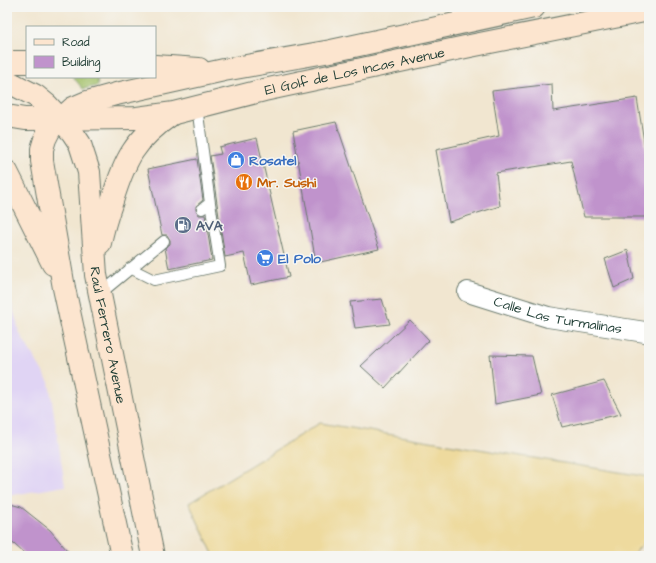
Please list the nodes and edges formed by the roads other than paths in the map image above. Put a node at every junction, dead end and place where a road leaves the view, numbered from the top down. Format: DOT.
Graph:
graph roads {
  1 [pos="534,7"];
  2 [pos="649,10"];
  3 [pos="463,14"];
  4 [pos="7,62"];
  5 [pos="26,62"];
  6 [pos="156,66"];
  7 [pos="224,70"];
  8 [pos="7,81"];
  9 [pos="197,107"];
  10 [pos="174,113"];
  11 [pos="7,116"];
  12 [pos="60,119"];
  13 [pos="7,172"];
  14 [pos="164,241"];
  15 [pos="130,268"];
  16 [pos="99,284"];
  17 [pos="64,288"];
  18 [pos="468,292"];
  19 [pos="649,331"];
  20 [pos="122,556"];
  21 [pos="153,556"];
  1 -- 3 [label="main road, El Golf de Los Incas Avenue"];
  2 -- 9 [label="main road, El Golf de Los Incas Avenue"];
  3 -- 7 [label="main road, El Golf de Los Incas Avenue"];
  4 -- 5 [label="main road"];
  6 -- 7 [label="main road"];
  7 -- 12 [label="main road"];
  8 -- 12 [label="main road, Raúl Ferrero Avenue"];
  9 -- 10 [label="main road, El Golf de Los Incas Avenue"];
  9 -- 15 [label="lane"];
  10 -- 12 [label="main road, El Golf de Los Incas Avenue"];
  10 -- 16 [label="main road"];
  11 -- 12 [label="main road, El Golf de Los Incas Avenue"];
  12 -- 16 [label="main road, Raúl Ferrero Avenue"];
  12 -- 17 [label="main road"];
  13 -- 17 [label="main road"];
  14 -- 15 [label="lane"];
  15 -- 16 [label="lane"];
  16 -- 21 [label="main road, Raúl Ferrero Avenue"];
  17 -- 20 [label="main road"];
  18 -- 19 [label="street, Calle Las Turmalinas"];
}
